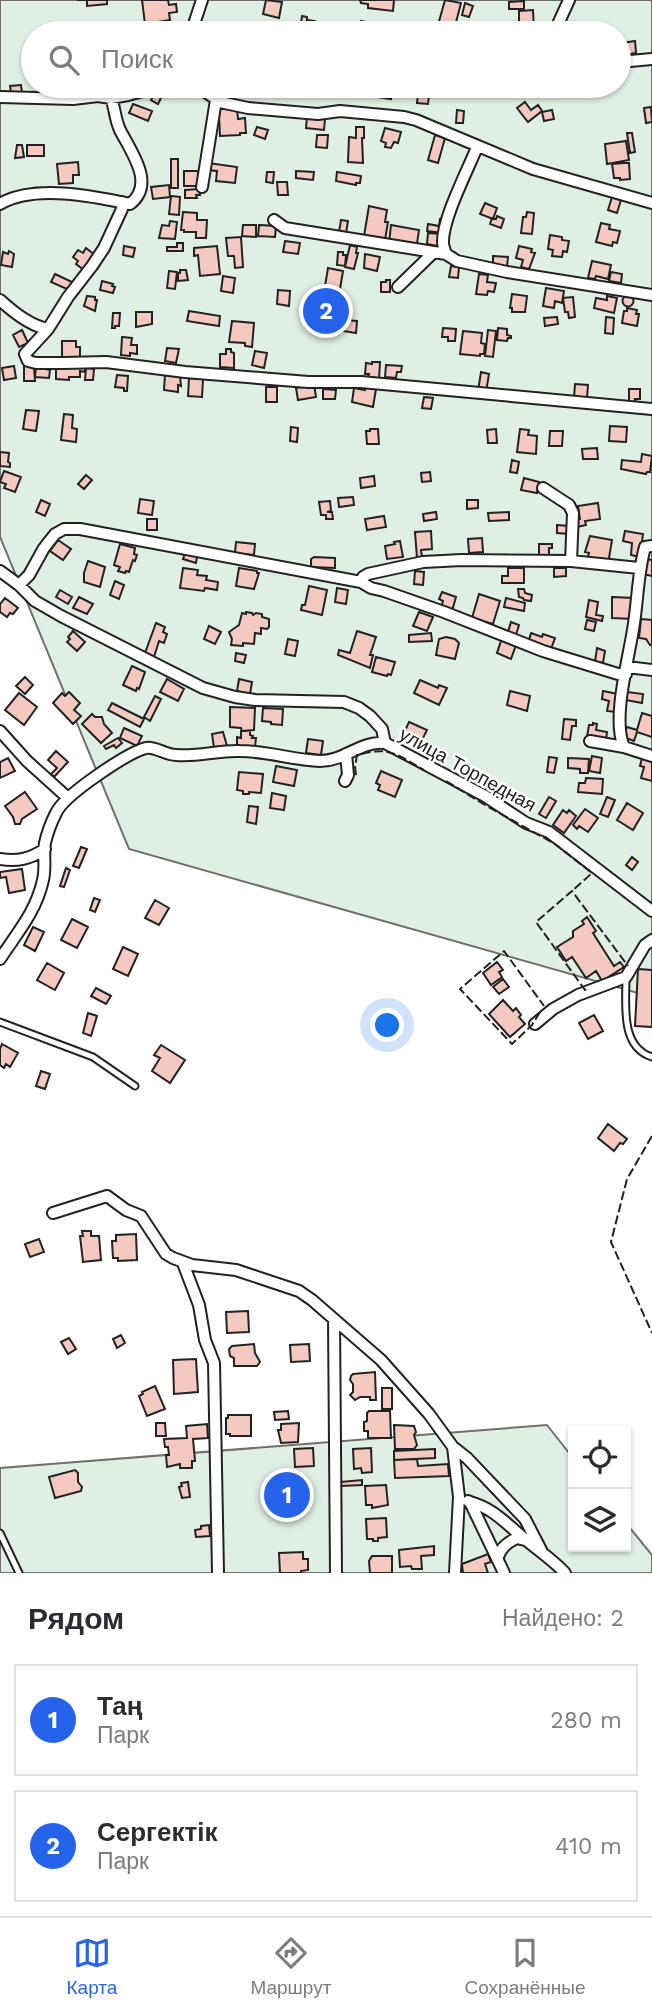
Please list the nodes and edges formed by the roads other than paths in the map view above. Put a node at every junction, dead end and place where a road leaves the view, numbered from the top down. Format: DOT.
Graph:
graph roads {
  1 [pos="202,0"];
  2 [pos="569,0"];
  3 [pos="195,21"];
  4 [pos="560,21"];
  5 [pos="652,59"];
  6 [pos="631,61"];
  7 [pos="0,97"];
  8 [pos="21,98"];
  9 [pos="26,98"];
  10 [pos="67,98"];
  11 [pos="111,98"];
  12 [pos="213,98"];
  13 [pos="216,100"];
  14 [pos="477,147"];
  15 [pos="202,187"];
  16 [pos="122,202"];
  17 [pos="652,203"];
  18 [pos="0,204"];
  19 [pos="274,220"];
  20 [pos="434,252"];
  21 [pos="446,254"];
  22 [pos="398,287"];
  23 [pos="652,295"];
  24 [pos="0,300"];
  25 [pos="48,329"];
  26 [pos="652,410"];
  27 [pos="543,488"];
  28 [pos="652,546"];
  29 [pos="571,561"];
  30 [pos="639,568"];
  31 [pos="0,571"];
  32 [pos="361,582"];
  33 [pos="19,585"];
  34 [pos="626,670"];
  35 [pos="652,670"];
  36 [pos="0,731"];
  37 [pos="590,741"];
  38 [pos="385,743"];
  39 [pos="624,747"];
  40 [pos="346,754"];
  41 [pos="652,756"];
  42 [pos="348,778"];
  43 [pos="68,799"];
  44 [pos="45,849"];
  45 [pos="0,859"];
  46 [pos="652,911"];
  47 [pos="652,940"];
  48 [pos="0,959"];
  49 [pos="626,977"];
  50 [pos="0,1023"];
  51 [pos="535,1024"];
  52 [pos="652,1057"];
  53 [pos="135,1086"];
  54 [pos="52,1213"];
  55 [pos="183,1263"];
  56 [pos="334,1319"];
  57 [pos="453,1447"];
  58 [pos="464,1499"];
  59 [pos="0,1533"];
  60 [pos="526,1541"];
  61 [pos="541,1550"];
  62 [pos="497,1559"];
  63 [pos="19,1573"];
  64 [pos="218,1573"];
  65 [pos="336,1573"];
  66 [pos="455,1573"];
  67 [pos="503,1573"];
  68 [pos="565,1573"];
  1 -- 3 [label="street"];
  2 -- 4 [label="street"];
  5 -- 6 [label="street"];
  7 -- 8 [label="street"];
  9 -- 10 [label="street"];
  11 -- 16 [label="street"];
  12 -- 13 [label="street"];
  13 -- 14 [label="street"];
  13 -- 15 [label="street"];
  14 -- 17 [label="street"];
  14 -- 21 [label="street"];
  16 -- 18 [label="street"];
  16 -- 25 [label="street"];
  19 -- 20 [label="street"];
  20 -- 21 [label="street"];
  20 -- 22 [label="street"];
  21 -- 23 [label="street"];
  24 -- 25 [label="street"];
  25 -- 26 [label="street"];
  27 -- 29 [label="street"];
  28 -- 30 [label="street"];
  29 -- 30 [label="street"];
  29 -- 32 [label="street"];
  30 -- 34 [label="street"];
  31 -- 33 [label="street, улица Торпедная"];
  32 -- 33 [label="street"];
  32 -- 34 [label="street"];
  33 -- 38 [label="street, улица Торпедная"];
  34 -- 35 [label="street"];
  34 -- 39 [label="street"];
  36 -- 43 [label="street"];
  37 -- 39 [label="street"];
  38 -- 40 [label="street"];
  38 -- 46 [label="street, улица Торпедная"];
  39 -- 41 [label="street"];
  40 -- 42 [label="street"];
  40 -- 43 [label="street"];
  43 -- 44 [label="street"];
  44 -- 45 [label="street"];
  44 -- 48 [label="street"];
  47 -- 49 [label="street"];
  49 -- 51 [label="street"];
  49 -- 52 [label="lane"];
  50 -- 53 [label="lane"];
  54 -- 55 [label="street"];
  55 -- 56 [label="street"];
  55 -- 64 [label="street"];
  56 -- 57 [label="street"];
  56 -- 65 [label="street"];
  57 -- 58 [label="street"];
  57 -- 61 [label="street"];
  58 -- 60 [label="street"];
  58 -- 62 [label="street"];
  58 -- 66 [label="street"];
  59 -- 63 [label="lane"];
  60 -- 61 [label="street"];
  60 -- 62 [label="street"];
  61 -- 68 [label="street"];
  62 -- 67 [label="street"];
}
